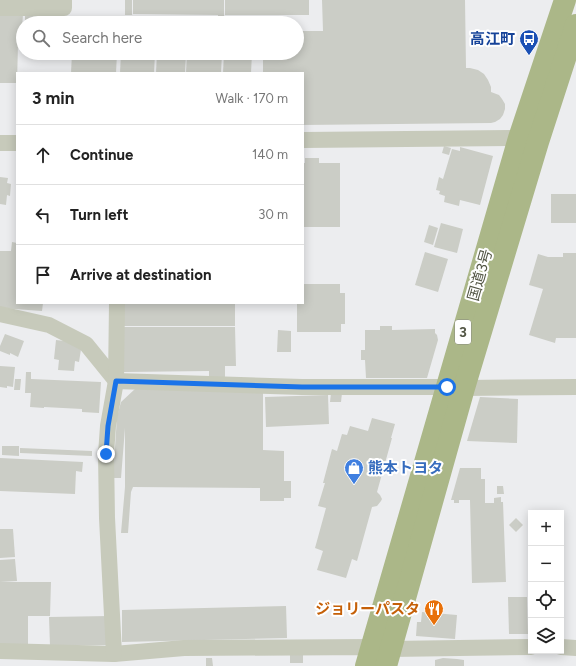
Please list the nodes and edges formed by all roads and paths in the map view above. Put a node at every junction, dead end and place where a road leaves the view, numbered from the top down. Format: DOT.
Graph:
graph roads {
  1 [pos="64,0"];
  2 [pos="565,0"];
  3 [pos="0,8"];
  4 [pos="576,25"];
  5 [pos="304,140"];
  6 [pos="529,140"];
  7 [pos="0,143"];
  8 [pos="16,143"];
  9 [pos="117,304"];
  10 [pos="0,314"];
  11 [pos="116,381"];
  12 [pos="576,387"];
  13 [pos="456,388"];
  14 [pos="528,647"];
  15 [pos="564,647"];
  16 [pos="576,648"];
  17 [pos="0,651"];
  18 [pos="114,654"];
  19 [pos="379,657"];
  1 -- 3 [label="street"];
  2 -- 6 [label="highway, 国道3号 / 3"];
  4 -- 6 [label="highway, 国道3号 / 3"];
  5 -- 6 [label="street"];
  6 -- 13 [label="highway, 国道3号 / 3"];
  7 -- 8 [label="street"];
  9 -- 11 [label="street"];
  10 -- 11 [label="street"];
  11 -- 13 [label="street"];
  11 -- 18 [label="street"];
  12 -- 13 [label="street"];
  13 -- 19 [label="highway, 国道3号 / 3"];
  14 -- 19 [label="street"];
  15 -- 16 [label="street"];
  17 -- 18 [label="street"];
  18 -- 19 [label="street"];
}
